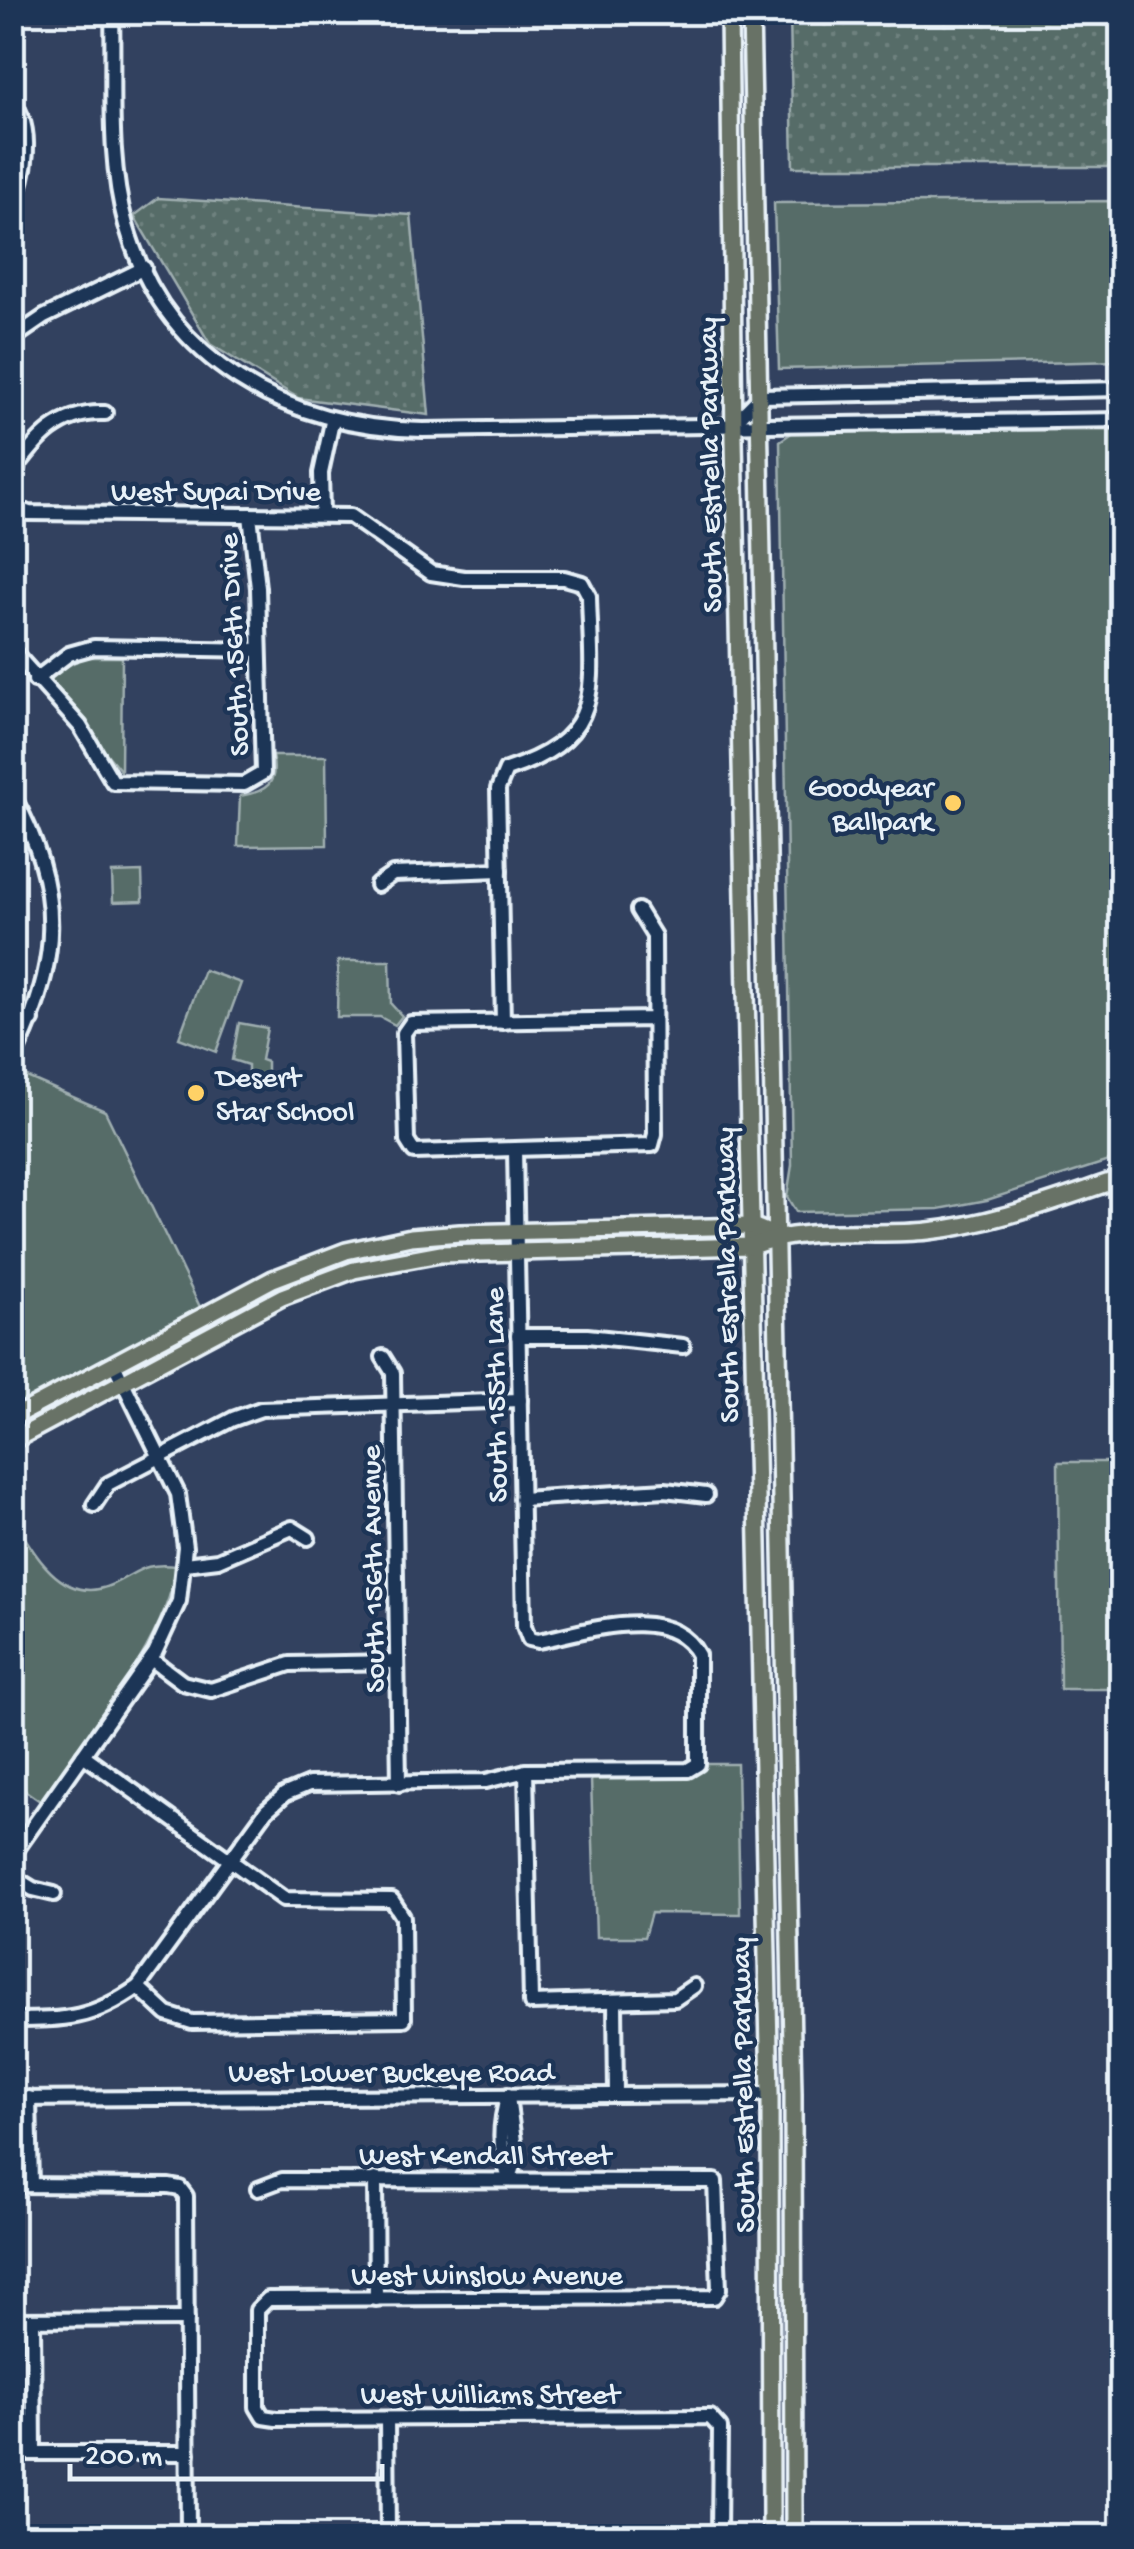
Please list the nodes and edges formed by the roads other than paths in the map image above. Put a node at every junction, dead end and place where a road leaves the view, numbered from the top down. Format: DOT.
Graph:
graph roads {
  1 [pos="112,12"];
  2 [pos="729,12"];
  3 [pos="751,12"];
  4 [pos="13,101"];
  5 [pos="12,206"];
  6 [pos="144,268"];
  7 [pos="12,338"];
  8 [pos="1122,389"];
  9 [pos="761,396"];
  10 [pos="105,413"];
  11 [pos="1122,420"];
  12 [pos="332,422"];
  13 [pos="734,423"];
  14 [pos="762,423"];
  15 [pos="12,474"];
  16 [pos="12,507"];
  17 [pos="250,515"];
  18 [pos="322,515"];
  19 [pos="12,650"];
  20 [pos="259,650"];
  21 [pos="35,680"];
  22 [pos="12,794"];
  23 [pos="500,870"];
  24 [pos="378,885"];
  25 [pos="638,910"];
  26 [pos="12,1014"];
  27 [pos="654,1019"];
  28 [pos="32,1020"];
  29 [pos="503,1022"];
  30 [pos="12,1061"];
  31 [pos="515,1150"];
  32 [pos="1122,1178"];
  33 [pos="752,1226"];
  34 [pos="516,1232"];
  35 [pos="776,1236"];
  36 [pos="752,1246"];
  37 [pos="516,1251"];
  38 [pos="518,1336"];
  39 [pos="683,1346"];
  40 [pos="383,1356"];
  41 [pos="114,1364"];
  42 [pos="124,1382"];
  43 [pos="520,1400"];
  44 [pos="394,1403"];
  45 [pos="12,1418"];
  46 [pos="15,1435"];
  47 [pos="162,1457"];
  48 [pos="706,1495"];
  49 [pos="522,1499"];
  50 [pos="94,1506"];
  51 [pos="308,1538"];
  52 [pos="185,1564"];
  53 [pos="150,1659"];
  54 [pos="398,1662"];
  55 [pos="83,1755"];
  56 [pos="526,1771"];
  57 [pos="399,1784"];
  58 [pos="12,1856"];
  59 [pos="229,1863"];
  60 [pos="12,1876"];
  61 [pos="54,1894"];
  62 [pos="694,1986"];
  63 [pos="138,1987"];
  64 [pos="615,2003"];
  65 [pos="12,2020"];
  66 [pos="793,2093"];
  67 [pos="508,2094"];
  68 [pos="616,2094"];
  69 [pos="770,2094"];
  70 [pos="12,2098"];
  71 [pos="29,2098"];
  72 [pos="509,2178"];
  73 [pos="376,2179"];
  74 [pos="12,2186"];
  75 [pos="31,2186"];
  76 [pos="258,2189"];
  77 [pos="714,2297"];
  78 [pos="376,2299"];
  79 [pos="187,2319"];
  80 [pos="12,2320"];
  81 [pos="33,2320"];
  82 [pos="262,2417"];
  83 [pos="387,2419"];
  84 [pos="12,2453"];
  85 [pos="34,2453"];
  86 [pos="188,2454"];
  87 [pos="188,2536"];
  88 [pos="388,2536"];
  89 [pos="718,2536"];
  90 [pos="771,2536"];
  91 [pos="794,2536"];
  1 -- 6 [label="street"];
  2 -- 13 [label="main road, South Estrella Parkway"];
  3 -- 9 [label="main road, South Estrella Parkway"];
  4 -- 5 [label="street"];
  6 -- 7 [label="street"];
  6 -- 12 [label="street"];
  8 -- 9 [label="street"];
  9 -- 13 [label="street"];
  9 -- 14 [label="main road, South Estrella Parkway"];
  10 -- 15 [label="street"];
  11 -- 14 [label="street"];
  12 -- 13 [label="street"];
  12 -- 18 [label="street"];
  13 -- 14 [label="street"];
  13 -- 33 [label="main road, South Estrella Parkway"];
  14 -- 35 [label="main road, South Estrella Parkway"];
  16 -- 17 [label="street, West Supai Drive"];
  17 -- 18 [label="street, West Supai Drive"];
  17 -- 20 [label="street, South 156th Drive"];
  18 -- 23 [label="street, West Supai Drive"];
  19 -- 21 [label="street"];
  20 -- 21 [label="street"];
  20 -- 21 [label="street, South 156th Drive"];
  22 -- 28 [label="street"];
  23 -- 24 [label="street"];
  23 -- 29 [label="street"];
  25 -- 27 [label="street"];
  26 -- 28 [label="street"];
  27 -- 29 [label="street"];
  27 -- 31 [label="street"];
  28 -- 30 [label="street"];
  29 -- 31 [label="street"];
  31 -- 34 [label="street, South 155th Lane"];
  32 -- 35 [label="main road"];
  33 -- 34 [label="main road"];
  33 -- 35 [label="main road"];
  33 -- 36 [label="main road, South Estrella Parkway"];
  34 -- 37 [label="street, South 155th Lane"];
  34 -- 41 [label="main road"];
  35 -- 36 [label="main road"];
  35 -- 66 [label="main road, South Estrella Parkway"];
  36 -- 37 [label="main road"];
  36 -- 69 [label="main road, South Estrella Parkway"];
  37 -- 38 [label="street, South 155th Lane"];
  37 -- 42 [label="main road"];
  38 -- 39 [label="street"];
  38 -- 43 [label="street, South 155th Lane"];
  40 -- 44 [label="street, South 156th Avenue"];
  41 -- 42 [label="street"];
  41 -- 45 [label="main road"];
  42 -- 46 [label="main road"];
  42 -- 47 [label="street"];
  43 -- 44 [label="street"];
  43 -- 49 [label="street, South 155th Lane"];
  44 -- 47 [label="street"];
  44 -- 54 [label="street, South 156th Avenue"];
  47 -- 50 [label="street"];
  47 -- 52 [label="street"];
  48 -- 49 [label="street"];
  49 -- 56 [label="street, South 155th Lane"];
  51 -- 52 [label="street"];
  52 -- 53 [label="street"];
  53 -- 54 [label="street"];
  53 -- 55 [label="street"];
  54 -- 57 [label="street, South 156th Avenue"];
  55 -- 58 [label="street"];
  55 -- 59 [label="street"];
  56 -- 57 [label="street"];
  56 -- 64 [label="street"];
  57 -- 59 [label="street"];
  59 -- 63 [label="street"];
  59 -- 63 [label="street"];
  60 -- 61 [label="street"];
  62 -- 64 [label="street"];
  63 -- 65 [label="street"];
  64 -- 68 [label="street"];
  66 -- 69 [label="main road"];
  66 -- 91 [label="main road, South Estrella Parkway"];
  67 -- 68 [label="street, West Lower Buckeye Road"];
  67 -- 71 [label="street, West Lower Buckeye Road"];
  67 -- 72 [label="street"];
  68 -- 69 [label="street, West Lower Buckeye Road"];
  69 -- 90 [label="main road, South Estrella Parkway"];
  70 -- 71 [label="street, West Lower Buckeye Road"];
  71 -- 75 [label="street"];
  72 -- 73 [label="street, West Kendall Street"];
  72 -- 77 [label="street, West Kendall Street"];
  73 -- 76 [label="street, West Kendall Street"];
  73 -- 78 [label="street"];
  74 -- 75 [label="street"];
  75 -- 79 [label="street"];
  77 -- 78 [label="street, West Winslow Avenue"];
  78 -- 82 [label="street, West Winslow Avenue"];
  79 -- 81 [label="street"];
  79 -- 86 [label="street"];
  80 -- 81 [label="street"];
  81 -- 85 [label="street"];
  82 -- 83 [label="street, West Williams Street"];
  83 -- 88 [label="street"];
  83 -- 89 [label="street, West Williams Street"];
  84 -- 85 [label="street"];
  85 -- 86 [label="street"];
  86 -- 87 [label="street"];
}
